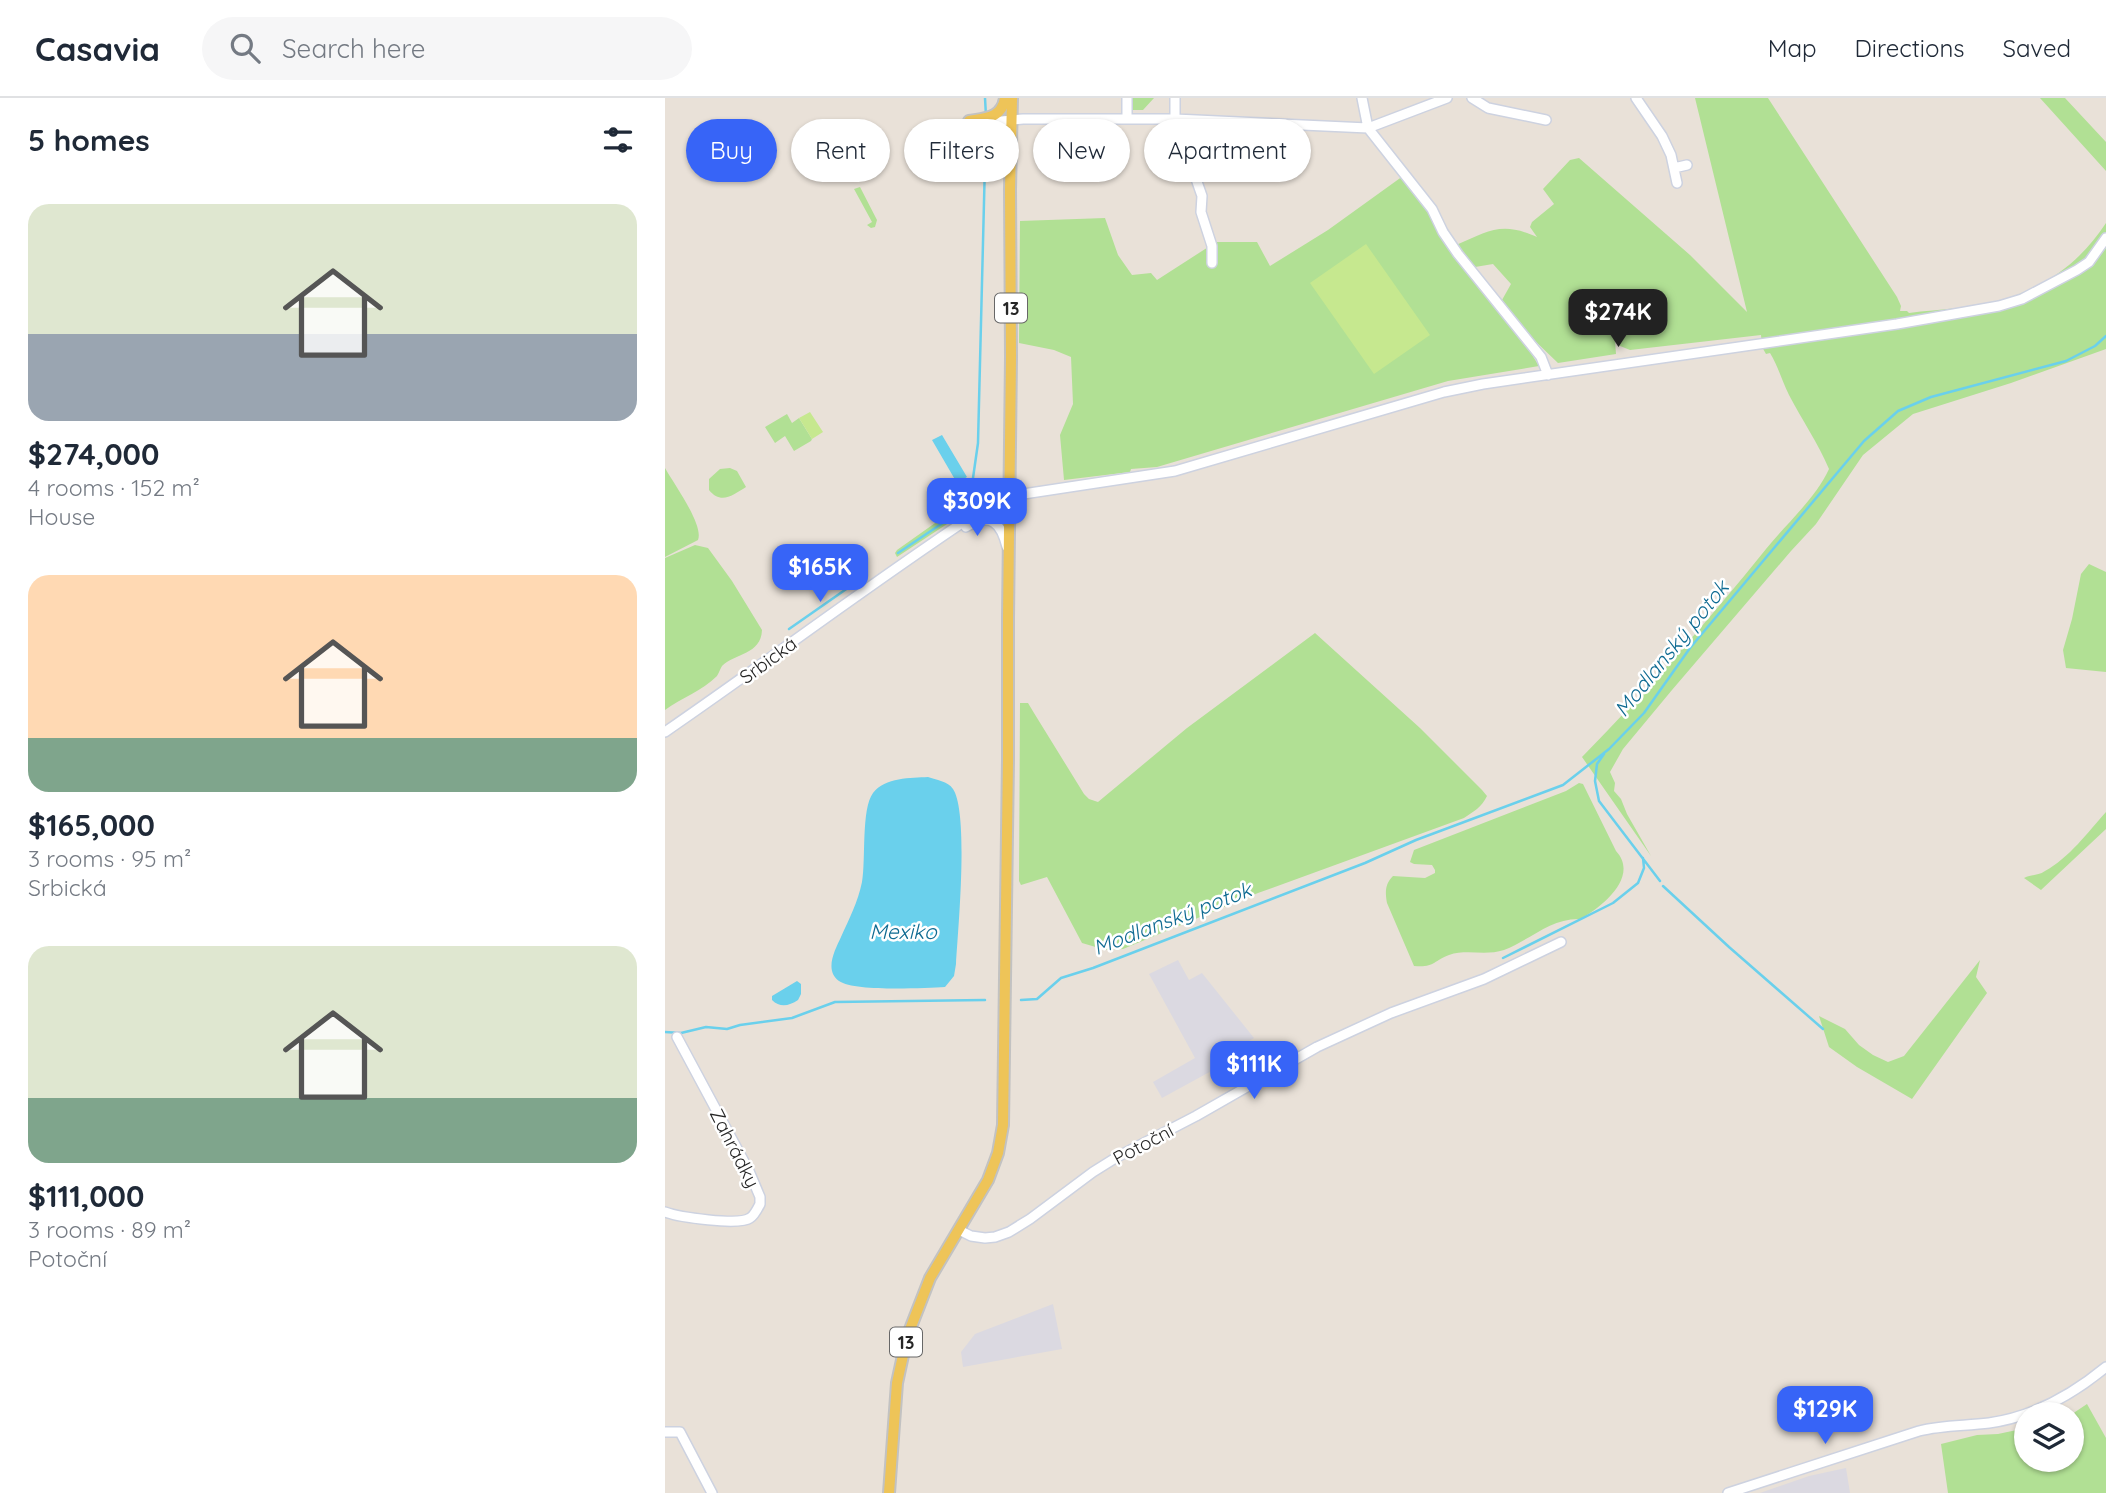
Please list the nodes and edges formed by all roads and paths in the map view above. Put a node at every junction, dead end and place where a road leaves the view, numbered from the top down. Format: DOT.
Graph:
graph roads {
  1 [pos="1005,98"];
  2 [pos="1012,98"];
  3 [pos="1127,98"];
  4 [pos="1175,98"];
  5 [pos="1362,98"];
  6 [pos="1447,98"];
  7 [pos="1472,98"];
  8 [pos="1636,98"];
  9 [pos="978,119"];
  10 [pos="1011,119"];
  11 [pos="1127,119"];
  12 [pos="1175,119"];
  13 [pos="1546,120"];
  14 [pos="1311,125"];
  15 [pos="1368,128"];
  16 [pos="1687,165"];
  17 [pos="1674,168"];
  18 [pos="1011,182"];
  19 [pos="1197,182"];
  20 [pos="1678,183"];
  21 [pos="2106,238"];
  22 [pos="1212,263"];
  23 [pos="1548,375"];
  24 [pos="1010,496"];
  25 [pos="942,536"];
  26 [pos="1009,554"];
  27 [pos="665,732"];
  28 [pos="1561,942"];
  29 [pos="677,1037"];
  30 [pos="665,1212"];
  31 [pos="959,1230"];
  32 [pos="2106,1367"];
  33 [pos="665,1432"];
  34 [pos="712,1493"];
  35 [pos="889,1493"];
  36 [pos="1728,1493"];
  1 -- 9 [label="main road"];
  2 -- 10 [label="main road, 13"];
  3 -- 11 [label="street"];
  4 -- 12 [label="street"];
  5 -- 15 [label="street"];
  6 -- 15 [label="street"];
  7 -- 13 [label="street"];
  8 -- 17 [label="street"];
  14 -- 15 [label="street"];
  15 -- 23 [label="street"];
  16 -- 17 [label="street"];
  17 -- 20 [label="street"];
  18 -- 24 [label="main road, 13"];
  19 -- 22 [label="street"];
  21 -- 23 [label="street, Srbická"];
  23 -- 24 [label="street, Srbická"];
  24 -- 25 [label="street, Srbická"];
  24 -- 26 [label="main road, 13"];
  25 -- 26 [label="street"];
  25 -- 27 [label="street, Srbická"];
  26 -- 31 [label="main road, 13"];
  28 -- 31 [label="street, Potoční"];
  29 -- 30 [label="street, Zahrádky"];
  31 -- 35 [label="main road, 13"];
  32 -- 36 [label="street"];
  33 -- 34 [label="street"];
}
